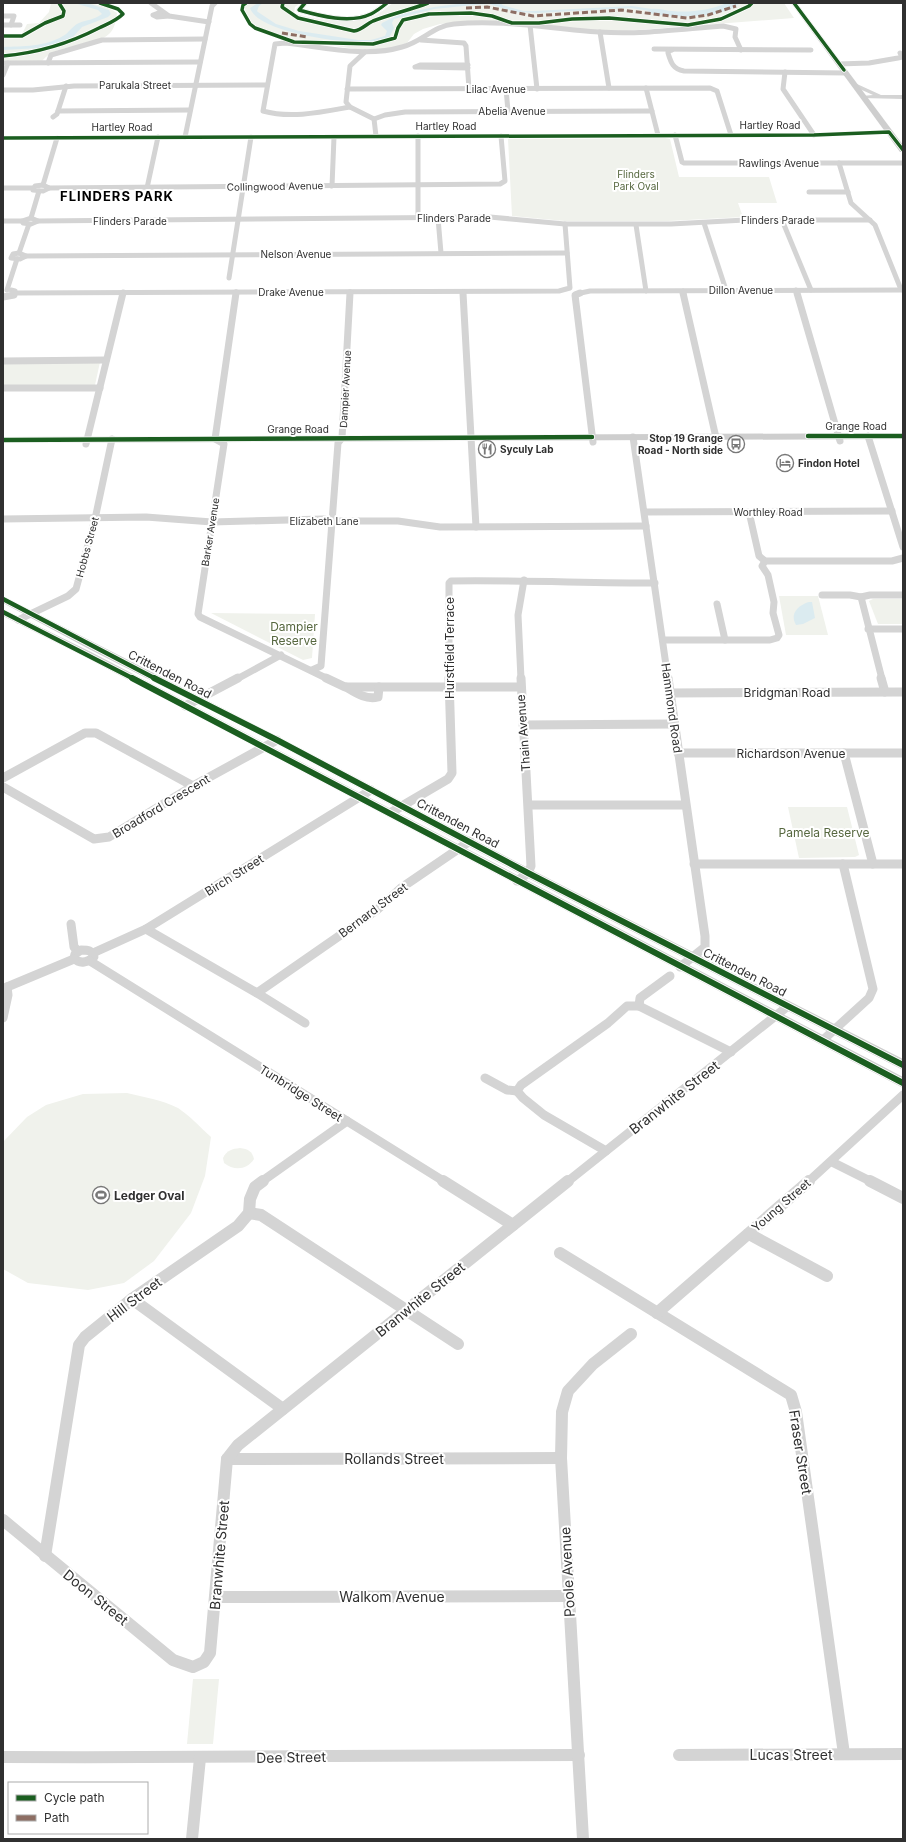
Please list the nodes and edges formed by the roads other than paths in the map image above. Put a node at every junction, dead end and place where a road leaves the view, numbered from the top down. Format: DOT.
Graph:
graph roads {
  1 [pos="151,3"];
  2 [pos="215,3"];
  3 [pos="305,3"];
  4 [pos="387,3"];
  5 [pos="794,3"];
  6 [pos="161,12"];
  7 [pos="3,16"];
  8 [pos="169,16"];
  9 [pos="209,22"];
  10 [pos="3,25"];
  11 [pos="11,25"];
  12 [pos="20,25"];
  13 [pos="530,25"];
  14 [pos="600,32"];
  15 [pos="205,39"];
  16 [pos="420,40"];
  17 [pos="654,50"];
  18 [pos="672,50"];
  19 [pos="741,50"];
  20 [pos="811,50"];
  21 [pos="365,52"];
  22 [pos="902,55"];
  23 [pos="200,62"];
  24 [pos="5,63"];
  25 [pos="48,63"];
  26 [pos="840,64"];
  27 [pos="468,67"];
  28 [pos="785,72"];
  29 [pos="846,73"];
  30 [pos="3,75"];
  31 [pos="196,85"];
  32 [pos="267,85"];
  33 [pos="855,85"];
  34 [pos="66,86"];
  35 [pos="610,88"];
  36 [pos="646,88"];
  37 [pos="347,89"];
  38 [pos="469,89"];
  39 [pos="506,89"];
  40 [pos="537,89"];
  41 [pos="3,90"];
  42 [pos="864,97"];
  43 [pos="883,97"];
  44 [pos="903,97"];
  45 [pos="350,107"];
  46 [pos="190,110"];
  47 [pos="58,111"];
  48 [pos="508,111"];
  49 [pos="652,111"];
  50 [pos="54,117"];
  51 [pos="374,119"];
  52 [pos="889,132"];
  53 [pos="658,135"];
  54 [pos="675,135"];
  55 [pos="731,135"];
  56 [pos="814,135"];
  57 [pos="376,136"];
  58 [pos="418,136"];
  59 [pos="501,136"];
  60 [pos="158,137"];
  61 [pos="185,137"];
  62 [pos="251,137"];
  63 [pos="334,137"];
  64 [pos="3,138"];
  65 [pos="57,138"];
  66 [pos="903,150"];
  67 [pos="839,163"];
  68 [pos="903,163"];
  69 [pos="43,185"];
  70 [pos="418,185"];
  71 [pos="244,186"];
  72 [pos="332,186"];
  73 [pos="3,188"];
  74 [pos="33,188"];
  75 [pos="49,188"];
  76 [pos="147,188"];
  77 [pos="39,191"];
  78 [pos="809,192"];
  79 [pos="848,192"];
  80 [pos="418,218"];
  81 [pos="438,218"];
  82 [pos="239,219"];
  83 [pos="782,220"];
  84 [pos="870,220"];
  85 [pos="3,221"];
  86 [pos="30,221"];
  87 [pos="704,223"];
  88 [pos="565,224"];
  89 [pos="636,225"];
  90 [pos="441,253"];
  91 [pos="567,253"];
  92 [pos="234,254"];
  93 [pos="3,256"];
  94 [pos="18,256"];
  95 [pos="230,278"];
  96 [pos="5,290"];
  97 [pos="726,290"];
  98 [pos="796,290"];
  99 [pos="811,290"];
  100 [pos="903,290"];
  101 [pos="646,291"];
  102 [pos="683,291"];
  103 [pos="236,292"];
  104 [pos="350,292"];
  105 [pos="464,292"];
  106 [pos="15,293"];
  107 [pos="123,293"];
  108 [pos="3,298"];
  109 [pos="106,360"];
  110 [pos="3,361"];
  111 [pos="3,388"];
  112 [pos="100,388"];
  113 [pos="903,436"];
  114 [pos="840,438"];
  115 [pos="869,438"];
  116 [pos="716,439"];
  117 [pos="3,440"];
  118 [pos="471,440"];
  119 [pos="593,440"];
  120 [pos="634,440"];
  121 [pos="219,441"];
  122 [pos="340,441"];
  123 [pos="903,441"];
  124 [pos="86,442"];
  125 [pos="111,442"];
  126 [pos="3,445"];
  127 [pos="892,510"];
  128 [pos="645,512"];
  129 [pos="749,512"];
  130 [pos="3,519"];
  131 [pos="95,519"];
  132 [pos="333,521"];
  133 [pos="212,522"];
  134 [pos="646,526"];
  135 [pos="476,527"];
  136 [pos="903,547"];
  137 [pos="766,561"];
  138 [pos="902,561"];
  139 [pos="524,580"];
  140 [pos="655,583"];
  141 [pos="822,595"];
  142 [pos="903,595"];
  143 [pos="862,597"];
  144 [pos="3,599"];
  145 [pos="717,604"];
  146 [pos="3,612"];
  147 [pos="31,613"];
  148 [pos="18,620"];
  149 [pos="868,629"];
  150 [pos="903,629"];
  151 [pos="663,640"];
  152 [pos="725,640"];
  153 [pos="281,655"];
  154 [pos="312,670"];
  155 [pos="344,686"];
  156 [pos="449,686"];
  157 [pos="379,687"];
  158 [pos="520,687"];
  159 [pos="885,692"];
  160 [pos="903,692"];
  161 [pos="670,693"];
  162 [pos="196,700"];
  163 [pos="184,706"];
  164 [pos="674,724"];
  165 [pos="522,725"];
  166 [pos="277,740"];
  167 [pos="263,747"];
  168 [pos="844,753"];
  169 [pos="903,753"];
  170 [pos="678,754"];
  171 [pos="3,778"];
  172 [pos="193,786"];
  173 [pos="3,787"];
  174 [pos="371,790"];
  175 [pos="360,797"];
  176 [pos="684,804"];
  177 [pos="528,805"];
  178 [pos="402,806"];
  179 [pos="390,813"];
  180 [pos="470,841"];
  181 [pos="458,849"];
  182 [pos="694,864"];
  183 [pos="843,864"];
  184 [pos="873,864"];
  185 [pos="903,864"];
  186 [pos="522,877"];
  187 [pos="71,924"];
  188 [pos="146,929"];
  189 [pos="76,955"];
  190 [pos="91,957"];
  191 [pos="693,958"];
  192 [pos="680,967"];
  193 [pos="670,976"];
  194 [pos="5,985"];
  195 [pos="256,992"];
  196 [pos="639,1006"];
  197 [pos="788,1006"];
  198 [pos="776,1015"];
  199 [pos="3,1018"];
  200 [pos="305,1023"];
  201 [pos="835,1030"];
  202 [pos="823,1040"];
  203 [pos="730,1052"];
  204 [pos="903,1065"];
  205 [pos="485,1078"];
  206 [pos="903,1083"];
  207 [pos="517,1091"];
  208 [pos="903,1096"];
  209 [pos="348,1121"];
  210 [pos="606,1150"];
  211 [pos="832,1162"];
  212 [pos="903,1198"];
  213 [pos="249,1213"];
  214 [pos="513,1225"];
  215 [pos="749,1234"];
  216 [pos="560,1253"];
  217 [pos="827,1276"];
  218 [pos="132,1299"];
  219 [pos="406,1310"];
  220 [pos="657,1313"];
  221 [pos="630,1334"];
  222 [pos="458,1344"];
  223 [pos="283,1409"];
  224 [pos="561,1458"];
  225 [pos="227,1459"];
  226 [pos="3,1520"];
  227 [pos="45,1556"];
  228 [pos="568,1596"];
  229 [pos="215,1597"];
  230 [pos="193,1667"];
  231 [pos="844,1754"];
  232 [pos="903,1754"];
  233 [pos="579,1755"];
  234 [pos="679,1755"];
  235 [pos="3,1757"];
  236 [pos="200,1758"];
  237 [pos="192,1839"];
  238 [pos="583,1839"];
  1 -- 6 [label="street"];
  2 -- 9 [label="street"];
  3 -- 4 [label="street"];
  5 -- 26 [label="main road"];
  6 -- 8 [label="street"];
  6 -- 8 [label="street"];
  7 -- 11 [label="street"];
  8 -- 9 [label="street"];
  9 -- 15 [label="street"];
  10 -- 11 [label="street"];
  11 -- 12 [label="street"];
  13 -- 14 [label="street"];
  13 -- 16 [label="street"];
  13 -- 40 [label="street"];
  14 -- 19 [label="street"];
  14 -- 35 [label="street"];
  15 -- 23 [label="street"];
  15 -- 25 [label="street"];
  16 -- 21 [label="street"];
  16 -- 27 [label="street"];
  17 -- 18 [label="street"];
  18 -- 19 [label="street"];
  18 -- 28 [label="street"];
  19 -- 20 [label="street"];
  21 -- 32 [label="street"];
  21 -- 37 [label="street"];
  22 -- 26 [label="street"];
  23 -- 25 [label="street"];
  23 -- 31 [label="street"];
  24 -- 25 [label="street"];
  24 -- 30 [label="street"];
  26 -- 29 [label="main road"];
  27 -- 27 [label="street"];
  27 -- 38 [label="street"];
  28 -- 29 [label="street"];
  28 -- 56 [label="street"];
  29 -- 33 [label="main road"];
  31 -- 32 [label="street, Parukala Street"];
  31 -- 34 [label="street, Parukala Street"];
  31 -- 46 [label="street"];
  32 -- 45 [label="street"];
  33 -- 42 [label="main road"];
  33 -- 43 [label="street"];
  34 -- 41 [label="street, Parukala Street"];
  34 -- 47 [label="street"];
  35 -- 36 [label="street, Lilac Avenue"];
  35 -- 40 [label="street, Lilac Avenue"];
  36 -- 49 [label="street"];
  36 -- 55 [label="street, Lilac Avenue"];
  37 -- 38 [label="street, Lilac Avenue"];
  37 -- 45 [label="street"];
  38 -- 39 [label="street, Lilac Avenue"];
  39 -- 40 [label="street, Lilac Avenue"];
  39 -- 48 [label="street"];
  42 -- 43 [label="street"];
  42 -- 52 [label="main road"];
  43 -- 44 [label="street"];
  45 -- 51 [label="street"];
  46 -- 47 [label="street"];
  46 -- 61 [label="street"];
  47 -- 50 [label="street"];
  48 -- 49 [label="street, Abelia Avenue"];
  48 -- 51 [label="street, Abelia Avenue"];
  49 -- 53 [label="street"];
  51 -- 57 [label="street"];
  52 -- 56 [label="street, Hartley Road"];
  52 -- 66 [label="main road"];
  53 -- 54 [label="street, Hartley Road"];
  53 -- 59 [label="street, Hartley Road"];
  54 -- 55 [label="street, Hartley Road"];
  54 -- 67 [label="street, Rawlings Avenue"];
  55 -- 56 [label="street, Hartley Road"];
  57 -- 58 [label="street, Hartley Road"];
  57 -- 63 [label="street, Hartley Road"];
  58 -- 59 [label="street, Hartley Road"];
  58 -- 70 [label="street"];
  59 -- 70 [label="street, Collingwood Avenue"];
  60 -- 61 [label="street, Hartley Road"];
  60 -- 65 [label="street, Hartley Road"];
  60 -- 76 [label="street"];
  61 -- 62 [label="street, Hartley Road"];
  62 -- 63 [label="street, Hartley Road"];
  62 -- 71 [label="street"];
  63 -- 72 [label="street"];
  64 -- 65 [label="street, Hartley Road"];
  65 -- 69 [label="street"];
  67 -- 68 [label="street, Rawlings Avenue"];
  67 -- 79 [label="street"];
  69 -- 74 [label="street"];
  69 -- 75 [label="street"];
  70 -- 72 [label="street, Collingwood Avenue"];
  70 -- 80 [label="street"];
  71 -- 72 [label="street, Collingwood Avenue"];
  71 -- 76 [label="street, Collingwood Avenue"];
  71 -- 82 [label="street"];
  73 -- 74 [label="street"];
  74 -- 77 [label="street"];
  75 -- 76 [label="street, Collingwood Avenue"];
  75 -- 77 [label="street"];
  77 -- 86 [label="street"];
  78 -- 79 [label="street"];
  79 -- 84 [label="street"];
  80 -- 81 [label="street, Flinders Parade"];
  80 -- 82 [label="street, Flinders Parade"];
  81 -- 88 [label="street, Flinders Parade"];
  81 -- 90 [label="street"];
  82 -- 86 [label="street, Flinders Parade"];
  82 -- 92 [label="street"];
  83 -- 84 [label="street, Flinders Parade"];
  83 -- 87 [label="street, Flinders Parade"];
  83 -- 99 [label="street"];
  84 -- 100 [label="street"];
  85 -- 86 [label="street"];
  86 -- 94 [label="street"];
  87 -- 89 [label="street, Flinders Parade"];
  87 -- 97 [label="street"];
  88 -- 89 [label="street, Flinders Parade"];
  88 -- 91 [label="street"];
  89 -- 101 [label="street"];
  90 -- 91 [label="street, Nelson Avenue"];
  90 -- 92 [label="street, Nelson Avenue"];
  91 -- 105 [label="street, Drake Avenue"];
  92 -- 94 [label="street, Nelson Avenue"];
  92 -- 95 [label="street"];
  93 -- 94 [label="street"];
  94 -- 96 [label="street"];
  96 -- 106 [label="street"];
  97 -- 98 [label="street, Dillon Avenue"];
  97 -- 102 [label="street, Dillon Avenue"];
  98 -- 99 [label="street, Dillon Avenue"];
  98 -- 114 [label="street"];
  99 -- 100 [label="street, Dillon Avenue"];
  101 -- 102 [label="street, Dillon Avenue"];
  101 -- 119 [label="street, Dillon Avenue"];
  102 -- 116 [label="street"];
  103 -- 104 [label="street, Drake Avenue"];
  103 -- 107 [label="street, Drake Avenue"];
  103 -- 121 [label="street, Barker Avenue"];
  104 -- 105 [label="street, Drake Avenue"];
  104 -- 122 [label="street, Dampier Avenue"];
  105 -- 118 [label="street"];
  106 -- 107 [label="street, Drake Avenue"];
  106 -- 108 [label="street"];
  107 -- 109 [label="street"];
  109 -- 110 [label="street"];
  109 -- 112 [label="street"];
  111 -- 112 [label="street"];
  112 -- 124 [label="street"];
  113 -- 115 [label="main road, Grange Road"];
  114 -- 115 [label="main road, Grange Road"];
  114 -- 116 [label="main road, Grange Road"];
  115 -- 123 [label="main road, Grange Road"];
  115 -- 127 [label="street"];
  116 -- 120 [label="main road, Grange Road"];
  117 -- 124 [label="main road, Grange Road"];
  118 -- 119 [label="main road, Grange Road"];
  118 -- 122 [label="main road, Grange Road"];
  118 -- 135 [label="street"];
  119 -- 120 [label="main road, Grange Road"];
  120 -- 128 [label="street, Hammond Road"];
  121 -- 122 [label="main road, Grange Road"];
  121 -- 125 [label="main road, Grange Road"];
  121 -- 133 [label="street, Barker Avenue"];
  122 -- 132 [label="street, Dampier Avenue"];
  124 -- 125 [label="main road, Grange Road"];
  124 -- 126 [label="main road, Grange Road"];
  125 -- 131 [label="street, Hobbs Street"];
  127 -- 129 [label="street, Worthley Road"];
  127 -- 136 [label="street"];
  128 -- 129 [label="street, Worthley Road"];
  128 -- 134 [label="street, Hammond Road"];
  129 -- 137 [label="street"];
  130 -- 131 [label="street, Elizabeth Lane"];
  131 -- 133 [label="street, Elizabeth Lane"];
  131 -- 147 [label="street, Hobbs Street"];
  132 -- 133 [label="street, Elizabeth Lane"];
  132 -- 135 [label="street, Elizabeth Lane"];
  132 -- 154 [label="street, Dampier Avenue"];
  133 -- 153 [label="street, Barker Avenue"];
  134 -- 135 [label="street, Elizabeth Lane"];
  134 -- 140 [label="street, Hammond Road"];
  137 -- 138 [label="street"];
  137 -- 152 [label="street"];
  139 -- 140 [label="street, Hurstfield Terrace"];
  139 -- 156 [label="street, Hurstfield Terrace"];
  139 -- 158 [label="street, Thain Avenue"];
  140 -- 151 [label="street, Hammond Road"];
  141 -- 143 [label="street"];
  142 -- 143 [label="street"];
  143 -- 149 [label="street"];
  144 -- 147 [label="main road, Crittenden Road"];
  145 -- 152 [label="street"];
  146 -- 148 [label="main road, Crittenden Road"];
  147 -- 148 [label="street, Hobbs Street"];
  147 -- 162 [label="main road, Crittenden Road"];
  148 -- 163 [label="main road, Crittenden Road"];
  149 -- 150 [label="street"];
  149 -- 159 [label="street"];
  151 -- 152 [label="street"];
  151 -- 161 [label="street, Hammond Road"];
  153 -- 154 [label="street, Barker Avenue"];
  153 -- 162 [label="street"];
  154 -- 155 [label="street, Barker Avenue"];
  155 -- 157 [label="street, Barker Avenue"];
  155 -- 157 [label="street, Barker Avenue"];
  156 -- 157 [label="street, Barker Avenue"];
  156 -- 158 [label="street, Barker Avenue"];
  156 -- 178 [label="street, Hurstfield Terrace"];
  158 -- 165 [label="street, Thain Avenue"];
  159 -- 160 [label="street, Bridgman Road"];
  159 -- 161 [label="street, Bridgman Road"];
  161 -- 164 [label="street, Hammond Road"];
  162 -- 163 [label="street"];
  162 -- 166 [label="main road, Crittenden Road"];
  163 -- 167 [label="main road, Crittenden Road"];
  164 -- 165 [label="street"];
  164 -- 170 [label="street, Hammond Road"];
  165 -- 177 [label="street, Thain Avenue"];
  166 -- 167 [label="street, Broadford Crescent"];
  166 -- 174 [label="main road, Crittenden Road"];
  167 -- 172 [label="street, Broadford Crescent"];
  167 -- 175 [label="main road, Crittenden Road"];
  168 -- 169 [label="street, Richardson Avenue"];
  168 -- 170 [label="street, Richardson Avenue"];
  168 -- 184 [label="street"];
  170 -- 176 [label="street, Hammond Road"];
  171 -- 172 [label="street"];
  172 -- 173 [label="street, Broadford Crescent"];
  174 -- 175 [label="street, Birch Street"];
  174 -- 178 [label="main road, Crittenden Road"];
  175 -- 179 [label="main road, Crittenden Road"];
  175 -- 188 [label="street, Birch Street"];
  176 -- 177 [label="street"];
  176 -- 182 [label="street, Hammond Road"];
  177 -- 186 [label="street, Thain Avenue"];
  178 -- 179 [label="street, Hurstfield Terrace"];
  178 -- 180 [label="main road, Crittenden Road"];
  179 -- 181 [label="main road, Crittenden Road"];
  180 -- 181 [label="street, Bernard Street"];
  180 -- 186 [label="main road, Crittenden Road"];
  181 -- 186 [label="main road, Crittenden Road"];
  181 -- 195 [label="street, Bernard Street"];
  182 -- 183 [label="street"];
  182 -- 191 [label="street, Hammond Road"];
  183 -- 184 [label="street"];
  183 -- 201 [label="street"];
  184 -- 185 [label="street"];
  186 -- 191 [label="main road, Crittenden Road"];
  186 -- 192 [label="main road, Crittenden Road"];
  187 -- 189 [label="street"];
  188 -- 190 [label="street, Birch Street"];
  188 -- 195 [label="street"];
  189 -- 190 [label="street"];
  189 -- 194 [label="street"];
  190 -- 209 [label="street, Tunbridge Street"];
  191 -- 192 [label="street, Hammond Road"];
  191 -- 197 [label="main road, Crittenden Road"];
  192 -- 198 [label="main road, Crittenden Road"];
  193 -- 196 [label="street"];
  194 -- 199 [label="street"];
  195 -- 200 [label="street"];
  196 -- 203 [label="street"];
  196 -- 207 [label="street"];
  197 -- 198 [label="street, Branwhite Street"];
  197 -- 201 [label="main road, Crittenden Road"];
  198 -- 202 [label="main road, Crittenden Road"];
  198 -- 203 [label="street, Branwhite Street"];
  201 -- 202 [label="street"];
  201 -- 204 [label="main road, Crittenden Road"];
  202 -- 206 [label="main road, Crittenden Road"];
  203 -- 210 [label="street, Branwhite Street"];
  205 -- 207 [label="street"];
  207 -- 210 [label="street"];
  208 -- 211 [label="street, Young Street"];
  209 -- 213 [label="street"];
  209 -- 214 [label="street, Tunbridge Street"];
  210 -- 214 [label="street, Branwhite Street"];
  211 -- 212 [label="street"];
  211 -- 215 [label="street, Young Street"];
  213 -- 218 [label="street, Hill Street"];
  213 -- 219 [label="street"];
  214 -- 219 [label="street, Branwhite Street"];
  215 -- 217 [label="street"];
  215 -- 220 [label="street, Young Street"];
  216 -- 220 [label="street, Fraser Street"];
  218 -- 223 [label="street"];
  218 -- 227 [label="street, Hill Street"];
  219 -- 222 [label="street"];
  219 -- 223 [label="street, Branwhite Street"];
  220 -- 231 [label="street, Fraser Street"];
  221 -- 224 [label="street, Poole Avenue"];
  223 -- 225 [label="street, Branwhite Street"];
  224 -- 225 [label="street, Rollands Street"];
  224 -- 228 [label="street, Poole Avenue"];
  225 -- 229 [label="street, Branwhite Street"];
  226 -- 227 [label="street, Doon Street"];
  227 -- 230 [label="street, Doon Street"];
  228 -- 229 [label="street, Walkom Avenue"];
  228 -- 233 [label="street, Poole Avenue"];
  229 -- 230 [label="street, Branwhite Street"];
  231 -- 232 [label="street, Lucas Street"];
  231 -- 234 [label="street, Lucas Street"];
  233 -- 236 [label="street, Dee Street"];
  233 -- 238 [label="street, Poole Avenue"];
  235 -- 236 [label="street, Dee Street"];
  236 -- 237 [label="street"];
}
